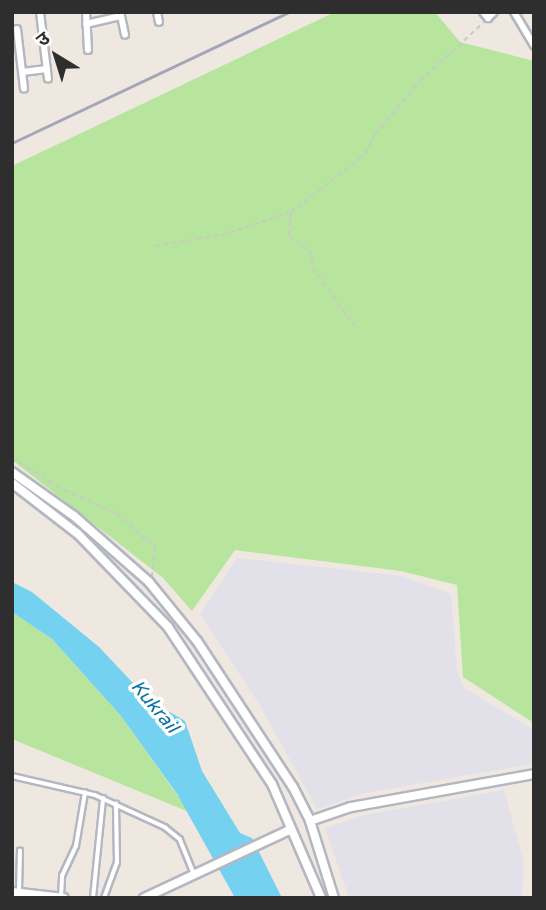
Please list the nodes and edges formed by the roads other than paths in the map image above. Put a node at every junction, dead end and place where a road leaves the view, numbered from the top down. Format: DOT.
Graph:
graph roads {
  1 [pos="40,12"];
  2 [pos="86,12"];
  3 [pos="157,12"];
  4 [pos="494,12"];
  5 [pos="514,12"];
  6 [pos="485,15"];
  7 [pos="159,22"];
  8 [pos="86,24"];
  9 [pos="17,29"];
  10 [pos="125,35"];
  11 [pos="534,45"];
  12 [pos="88,50"];
  13 [pos="47,69"];
  14 [pos="22,72"];
  15 [pos="48,79"];
  16 [pos="24,89"];
  17 [pos="12,472"];
  18 [pos="12,483"];
  19 [pos="534,774"];
  20 [pos="12,776"];
  21 [pos="295,789"];
  22 [pos="85,793"];
  23 [pos="277,797"];
  24 [pos="103,798"];
  25 [pos="116,804"];
  26 [pos="310,821"];
  27 [pos="288,830"];
  28 [pos="20,851"];
  29 [pos="317,851"];
  30 [pos="304,856"];
  31 [pos="197,871"];
  32 [pos="16,893"];
  33 [pos="62,898"];
  34 [pos="93,898"];
  35 [pos="104,898"];
  36 [pos="144,898"];
  37 [pos="321,898"];
  38 [pos="334,898"];
  1 -- 13 [label="street"];
  2 -- 8 [label="street"];
  3 -- 7 [label="street"];
  4 -- 6 [label="street"];
  5 -- 11 [label="street"];
  8 -- 10 [label="street"];
  8 -- 12 [label="street"];
  9 -- 14 [label="street"];
  13 -- 14 [label="street"];
  13 -- 15 [label="street"];
  14 -- 16 [label="street"];
  17 -- 21 [label="street"];
  18 -- 23 [label="street"];
  19 -- 26 [label="street"];
  20 -- 22 [label="lane"];
  21 -- 23 [label="street"];
  21 -- 26 [label="street"];
  22 -- 24 [label="lane"];
  22 -- 33 [label="lane"];
  23 -- 27 [label="street"];
  24 -- 25 [label="lane"];
  24 -- 34 [label="lane"];
  25 -- 31 [label="lane"];
  25 -- 35 [label="lane"];
  26 -- 29 [label="street"];
  27 -- 30 [label="street"];
  27 -- 31 [label="street"];
  28 -- 32 [label="lane"];
  29 -- 30 [label="street"];
  29 -- 38 [label="street"];
  30 -- 37 [label="street"];
  31 -- 36 [label="street"];
  32 -- 33 [label="street"];
}
